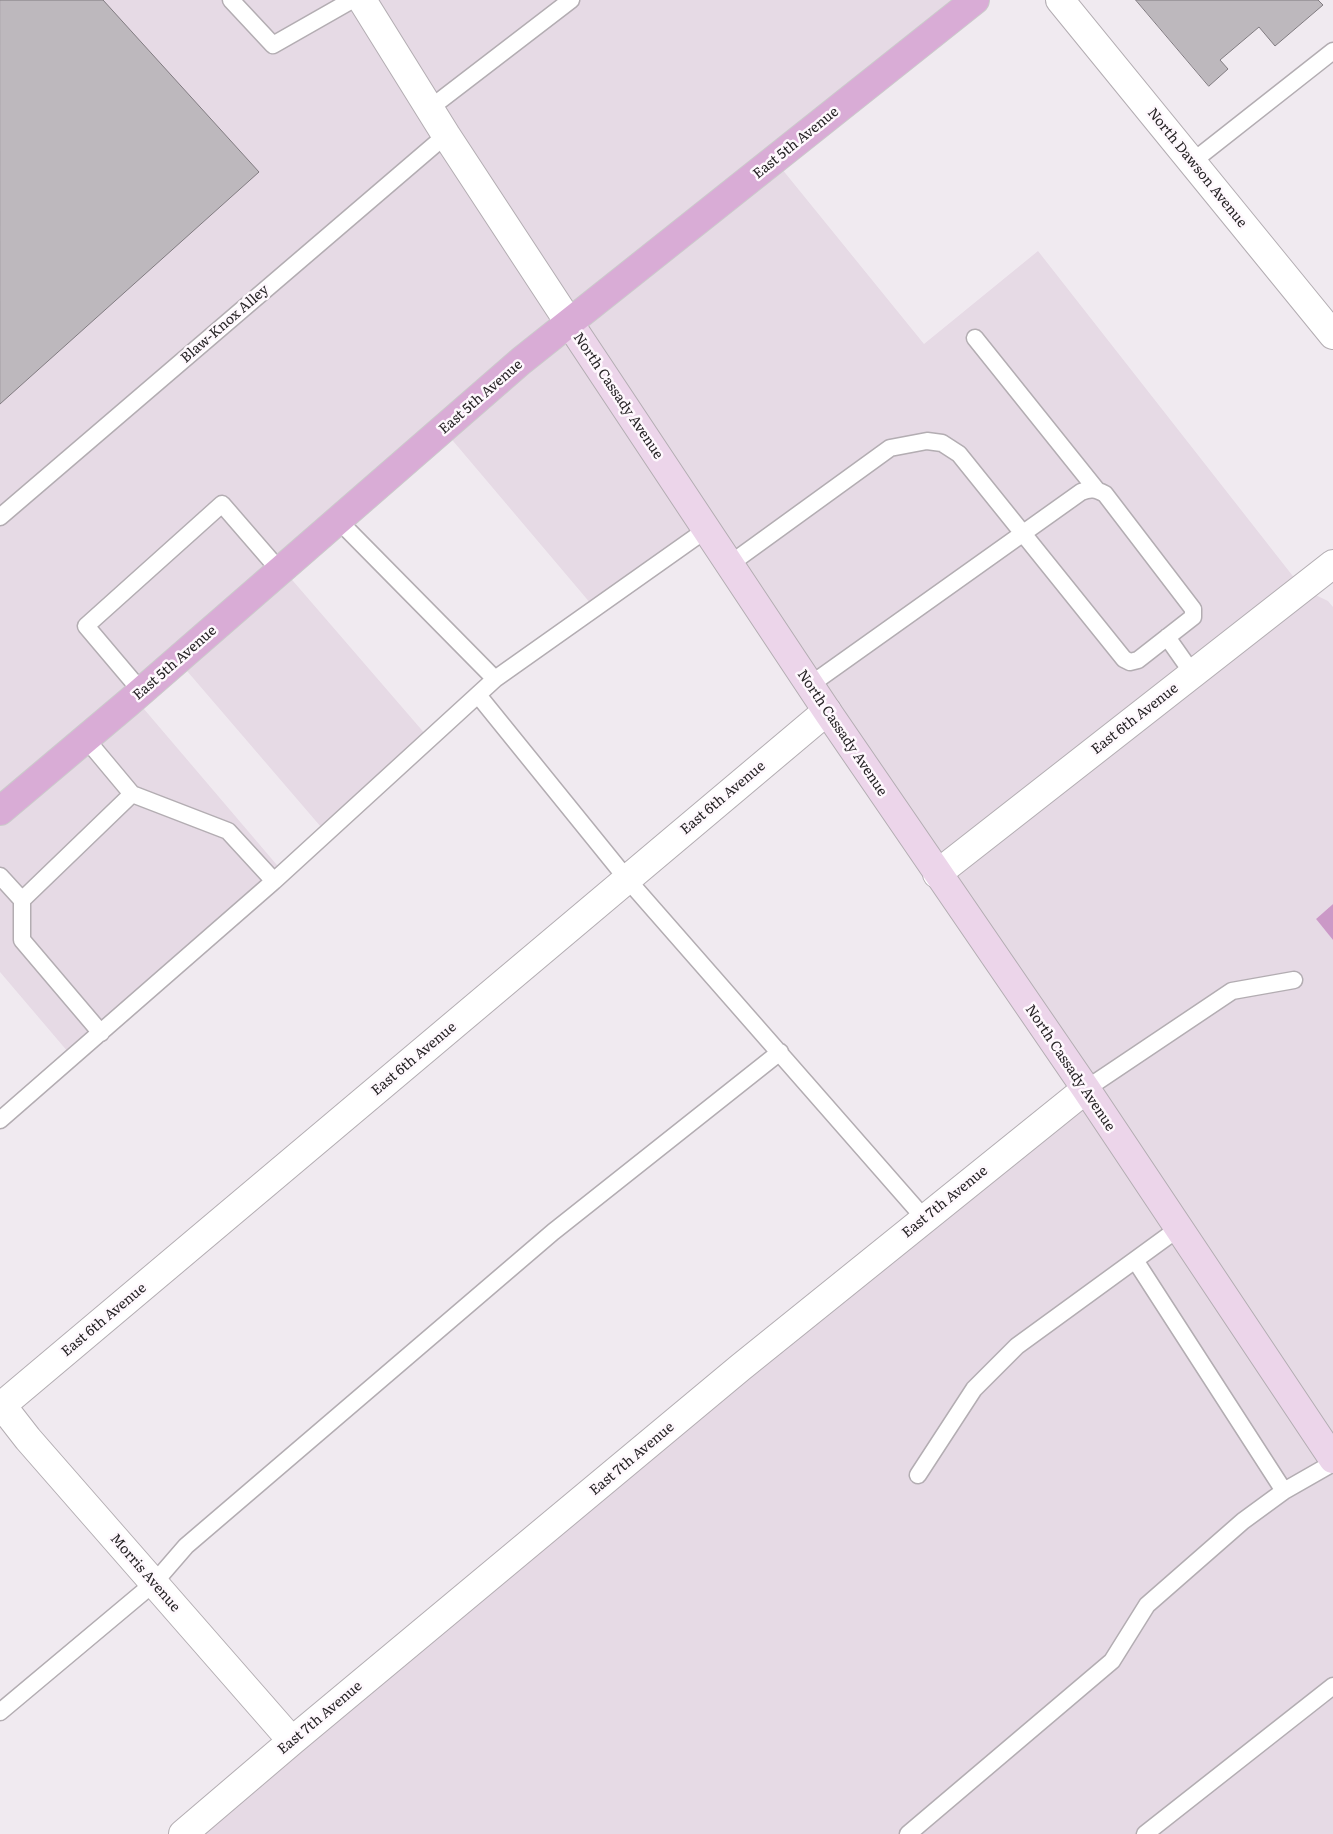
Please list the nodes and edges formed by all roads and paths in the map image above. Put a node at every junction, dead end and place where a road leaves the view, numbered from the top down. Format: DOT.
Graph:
graph roads {
  1 [pos="231,0"];
  2 [pos="352,0"];
  3 [pos="362,0"];
  4 [pos="571,0"];
  5 [pos="1060,0"];
  6 [pos="966,3"];
  7 [pos="1333,51"];
  8 [pos="429,108"];
  9 [pos="446,135"];
  10 [pos="1192,162"];
  11 [pos="570,324"];
  12 [pos="1333,336"];
  13 [pos="975,338"];
  14 [pos="1096,489"];
  15 [pos="2,515"];
  16 [pos="338,520"];
  17 [pos="707,529"];
  18 [pos="1023,533"];
  19 [pos="730,564"];
  20 [pos="1333,564"];
  21 [pos="280,571"];
  22 [pos="1167,637"];
  23 [pos="1193,674"];
  24 [pos="495,679"];
  25 [pos="810,685"];
  26 [pos="141,691"];
  27 [pos="478,695"];
  28 [pos="827,711"];
  29 [pos="86,739"];
  30 [pos="132,794"];
  31 [pos="0,811"];
  32 [pos="937,874"];
  33 [pos="0,876"];
  34 [pos="627,879"];
  35 [pos="274,882"];
  36 [pos="22,900"];
  37 [pos="1294,980"];
  38 [pos="101,1032"];
  39 [pos="780,1052"];
  40 [pos="1086,1089"];
  41 [pos="0,1120"];
  42 [pos="925,1218"];
  43 [pos="1179,1228"];
  44 [pos="1135,1260"];
  45 [pos="1,1405"];
  46 [pos="1330,1448"];
  47 [pos="918,1475"];
  48 [pos="1284,1491"];
  49 [pos="154,1583"];
  50 [pos="1333,1686"];
  51 [pos="0,1712"];
  52 [pos="292,1741"];
  53 [pos="183,1834"];
  54 [pos="908,1834"];
  55 [pos="1145,1834"];
  1 -- 2 [label="lane"];
  3 -- 8 [label="street, North Cassady Avenue"];
  4 -- 8 [label="lane"];
  5 -- 10 [label="street, North Dawson Avenue"];
  6 -- 11 [label="main road, East 5th Avenue"];
  7 -- 10 [label="lane"];
  8 -- 9 [label="street, North Cassady Avenue"];
  9 -- 11 [label="street, North Cassady Avenue"];
  9 -- 15 [label="lane, Blaw-Knox Alley"];
  10 -- 12 [label="street, North Dawson Avenue"];
  11 -- 16 [label="main road, East 5th Avenue"];
  11 -- 17 [label="main road, North Cassady Avenue"];
  13 -- 14 [label="lane"];
  14 -- 18 [label="lane"];
  14 -- 22 [label="lane"];
  16 -- 21 [label="main road, East 5th Avenue"];
  16 -- 24 [label="lane"];
  17 -- 19 [label="main road, North Cassady Avenue"];
  17 -- 24 [label="lane"];
  18 -- 19 [label="lane"];
  18 -- 22 [label="lane"];
  18 -- 25 [label="lane"];
  19 -- 25 [label="main road, North Cassady Avenue"];
  20 -- 23 [label="street, East 6th Avenue"];
  21 -- 26 [label="main road, East 5th Avenue"];
  21 -- 26 [label="lane"];
  22 -- 23 [label="lane"];
  23 -- 32 [label="street, East 6th Avenue"];
  24 -- 27 [label="lane"];
  25 -- 28 [label="main road, North Cassady Avenue"];
  26 -- 29 [label="main road, East 5th Avenue"];
  27 -- 34 [label="lane"];
  27 -- 35 [label="lane"];
  28 -- 32 [label="main road, North Cassady Avenue"];
  28 -- 34 [label="street, East 6th Avenue"];
  29 -- 30 [label="lane"];
  29 -- 31 [label="main road, East 5th Avenue"];
  30 -- 35 [label="lane"];
  30 -- 36 [label="lane"];
  32 -- 40 [label="main road, North Cassady Avenue"];
  33 -- 36 [label="lane"];
  34 -- 39 [label="lane"];
  34 -- 45 [label="street, East 6th Avenue"];
  35 -- 38 [label="lane"];
  36 -- 38 [label="lane"];
  37 -- 40 [label="lane"];
  38 -- 41 [label="lane"];
  39 -- 42 [label="lane"];
  39 -- 49 [label="lane"];
  40 -- 42 [label="street, East 7th Avenue"];
  40 -- 43 [label="main road, North Cassady Avenue"];
  42 -- 52 [label="street, East 7th Avenue"];
  43 -- 44 [label="lane"];
  43 -- 46 [label="main road, North Cassady Avenue"];
  44 -- 47 [label="lane"];
  44 -- 48 [label="lane"];
  45 -- 49 [label="street, Morris Avenue"];
  46 -- 48 [label="lane"];
  48 -- 54 [label="lane"];
  49 -- 51 [label="lane"];
  49 -- 52 [label="street, Morris Avenue"];
  50 -- 55 [label="lane"];
  52 -- 53 [label="street, East 7th Avenue"];
}
